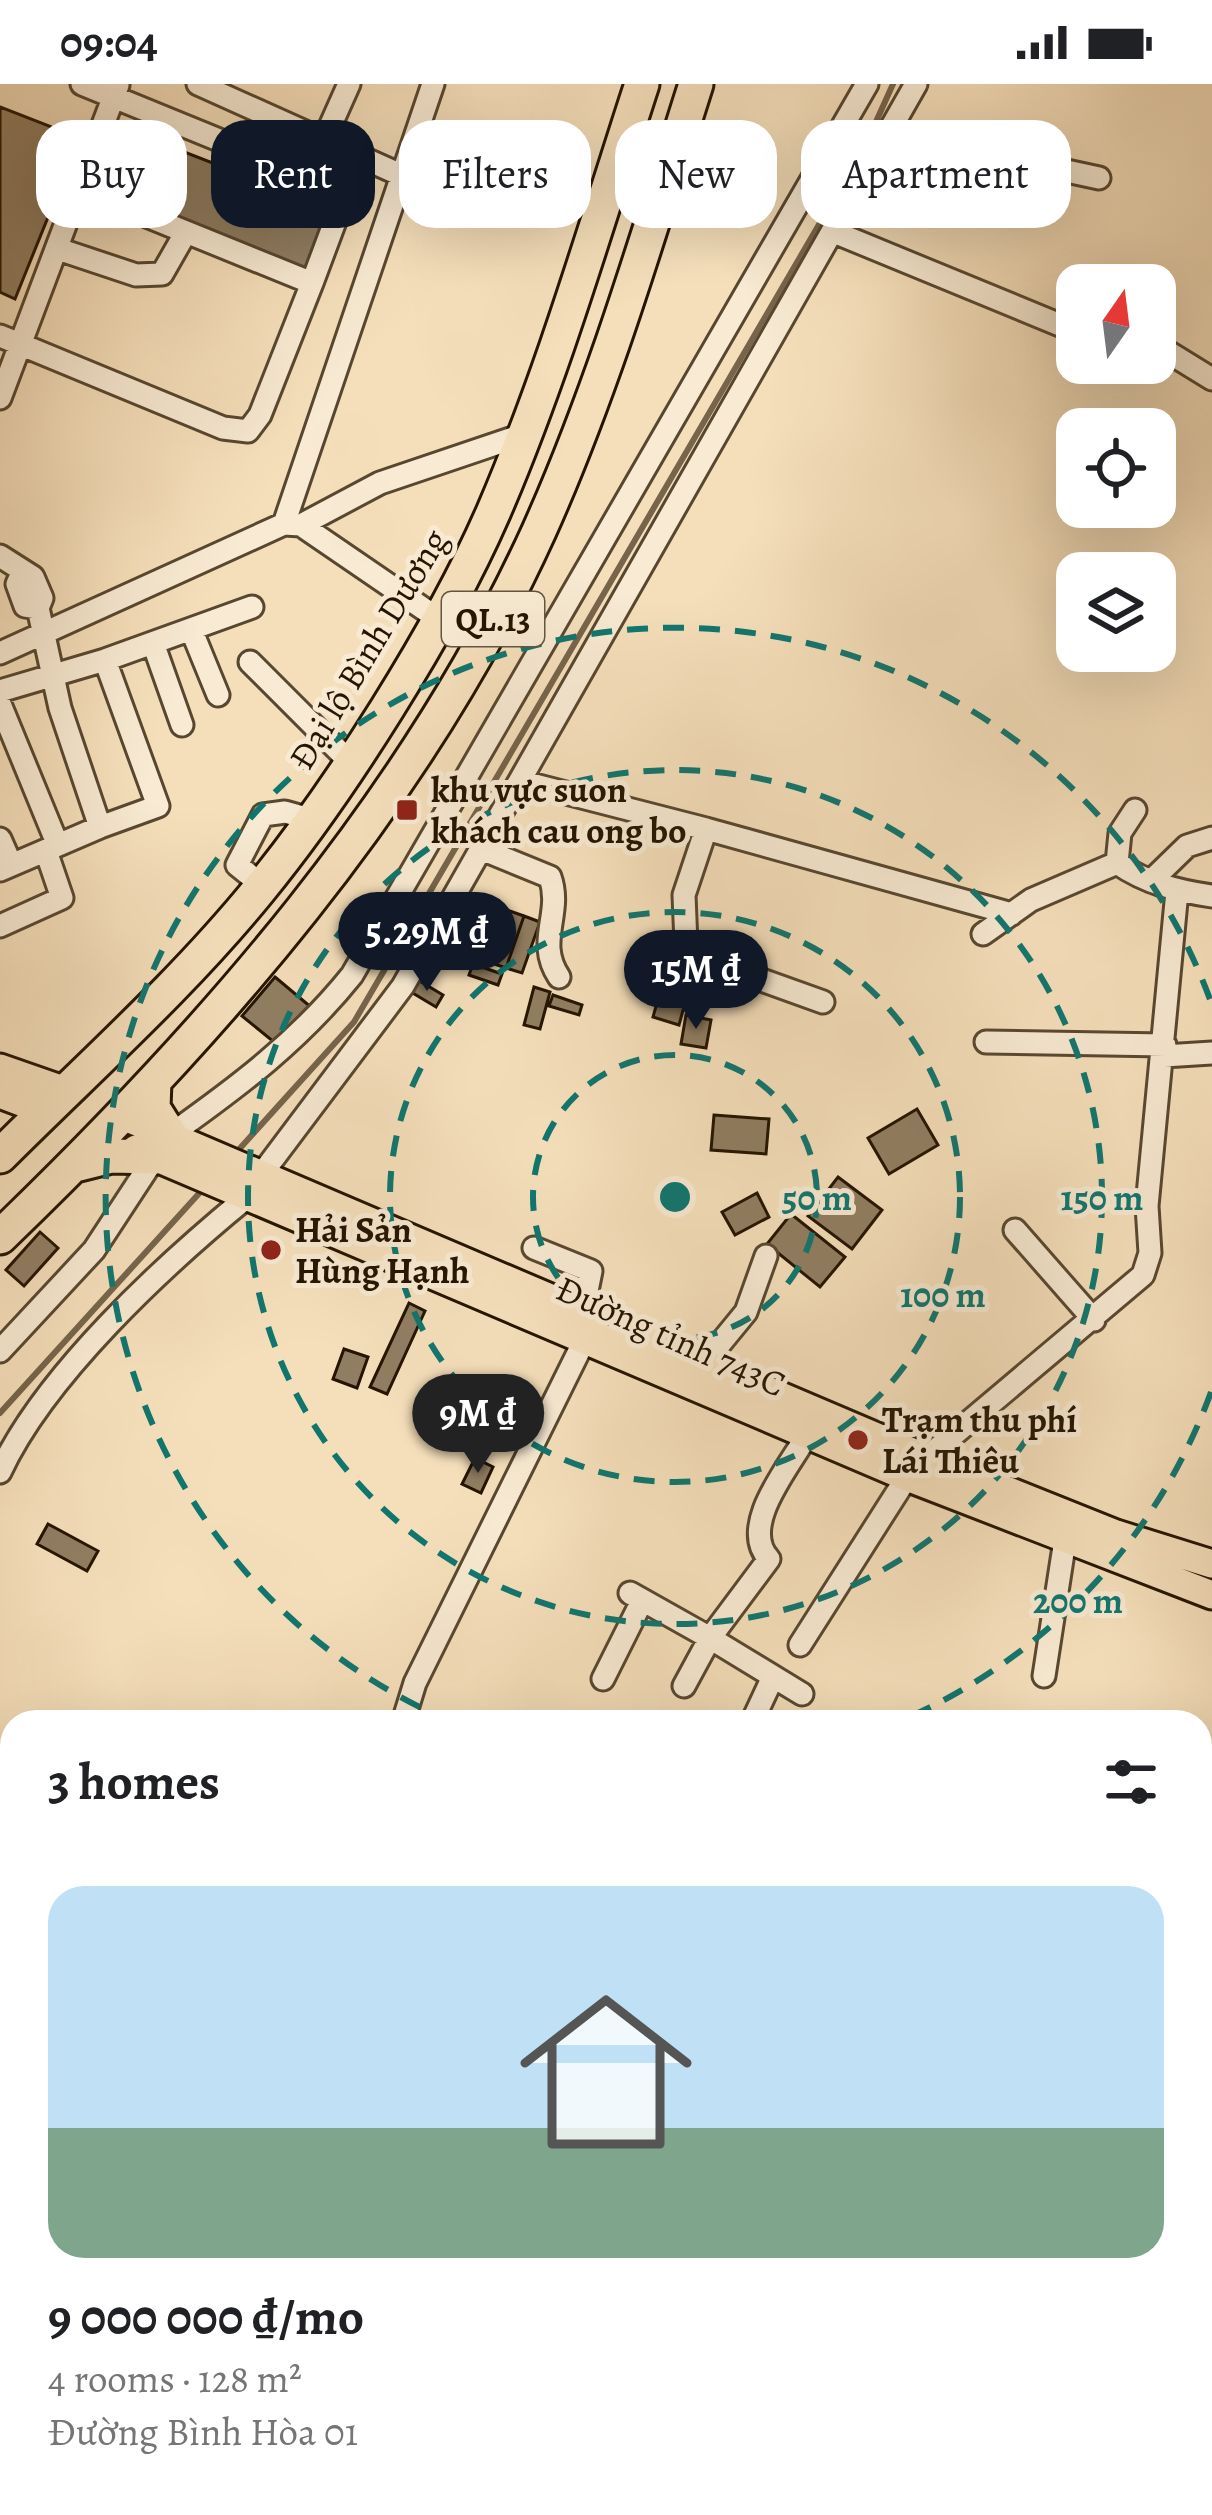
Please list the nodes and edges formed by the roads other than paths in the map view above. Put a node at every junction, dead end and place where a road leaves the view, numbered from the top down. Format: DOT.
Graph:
graph roads {
  1 [pos="82,84"];
  2 [pos="198,84"];
  3 [pos="349,84"];
  4 [pos="433,84"];
  5 [pos="642,84"];
  6 [pos="696,84"];
  7 [pos="867,84"];
  8 [pos="916,84"];
  9 [pos="116,91"];
  10 [pos="105,120"];
  11 [pos="279,120"];
  12 [pos="333,120"];
  13 [pos="420,120"];
  14 [pos="896,120"];
  15 [pos="1071,171"];
  16 [pos="1099,178"];
  17 [pos="399,181"];
  18 [pos="66,228"];
  19 [pos="176,228"];
  20 [pos="836,228"];
  21 [pos="186,232"];
  22 [pos="834,232"];
  23 [pos="58,248"];
  24 [pos="312,283"];
  25 [pos="1056,323"];
  26 [pos="0,336"];
  27 [pos="22,344"];
  28 [pos="1176,357"];
  29 [pos="1212,379"];
  30 [pos="0,398"];
  31 [pos="525,434"];
  32 [pos="292,524"];
  33 [pos="0,556"];
  34 [pos="252,608"];
  35 [pos="437,618"];
  36 [pos="191,629"];
  37 [pos="46,634"];
  38 [pos="153,643"];
  39 [pos="0,653"];
  40 [pos="105,661"];
  41 [pos="250,662"];
  42 [pos="52,672"];
  43 [pos="0,691"];
  44 [pos="218,695"];
  45 [pos="0,704"];
  46 [pos="182,725"];
  47 [pos="349,761"];
  48 [pos="523,782"];
  49 [pos="1135,810"];
  50 [pos="100,827"];
  51 [pos="706,829"];
  52 [pos="1212,838"];
  53 [pos="0,839"];
  54 [pos="52,847"];
  55 [pos="484,850"];
  56 [pos="1117,862"];
  57 [pos="5,867"];
  58 [pos="1151,881"];
  59 [pos="1178,890"];
  60 [pos="1212,896"];
  61 [pos="1012,914"];
  62 [pos="0,926"];
  63 [pos="983,934"];
  64 [pos="559,976"];
  65 [pos="824,1002"];
  66 [pos="986,1042"];
  67 [pos="1164,1051"];
  68 [pos="1212,1053"];
  69 [pos="0,1068"];
  70 [pos="154,1081"];
  71 [pos="0,1094"];
  72 [pos="55,1101"];
  73 [pos="114,1125"];
  74 [pos="163,1146"];
  75 [pos="0,1156"];
  76 [pos="73,1165"];
  77 [pos="254,1186"];
  78 [pos="1015,1230"];
  79 [pos="0,1238"];
  80 [pos="534,1248"];
  81 [pos="766,1256"];
  82 [pos="1094,1319"];
  83 [pos="588,1321"];
  84 [pos="0,1351"];
  85 [pos="705,1362"];
  86 [pos="10,1421"];
  87 [pos="807,1435"];
  88 [pos="917,1468"];
  89 [pos="0,1472"];
  90 [pos="1065,1540"];
  91 [pos="1212,1564"];
  92 [pos="1212,1595"];
  93 [pos="710,1638"];
  94 [pos="800,1645"];
  95 [pos="1045,1676"];
  96 [pos="603,1678"];
  97 [pos="772,1679"];
  98 [pos="685,1686"];
  99 [pos="802,1694"];
  100 [pos="407,1710"];
  101 [pos="758,1710"];
  1 -- 9 [label="street"];
  2 -- 11 [label="street"];
  3 -- 12 [label="street"];
  4 -- 13 [label="street"];
  5 -- 31 [label="highway, Đại lộ Bình Dương / QL.13"];
  6 -- 70 [label="highway, QL.13"];
  7 -- 74 [label="street"];
  8 -- 14 [label="street"];
  9 -- 10 [label="street"];
  9 -- 24 [label="street"];
  15 -- 16 [label="street"];
  17 -- 32 [label="street"];
  18 -- 23 [label="street"];
  19 -- 21 [label="street"];
  20 -- 22 [label="street"];
  21 -- 23 [label="street"];
  21 -- 24 [label="street"];
  22 -- 25 [label="street"];
  22 -- 48 [label="street"];
  23 -- 27 [label="street"];
  24 -- 27 [label="street"];
  26 -- 27 [label="street"];
  27 -- 30 [label="street"];
  28 -- 29 [label="street"];
  31 -- 32 [label="street"];
  31 -- 35 [label="highway, Đại lộ Bình Dương / QL.13"];
  32 -- 35 [label="street"];
  32 -- 37 [label="street"];
  33 -- 37 [label="street"];
  34 -- 36 [label="street"];
  35 -- 47 [label="highway, Đại lộ Bình Dương / QL.13"];
  36 -- 38 [label="street"];
  36 -- 44 [label="street"];
  37 -- 39 [label="street"];
  37 -- 42 [label="street"];
  38 -- 40 [label="street"];
  38 -- 46 [label="street"];
  40 -- 42 [label="street"];
  40 -- 50 [label="street"];
  41 -- 47 [label="street"];
  42 -- 43 [label="street"];
  42 -- 50 [label="street"];
  45 -- 54 [label="street"];
  47 -- 72 [label="highway, Đại lộ Bình Dương / QL.13"];
  48 -- 51 [label="street"];
  48 -- 55 [label="street"];
  49 -- 56 [label="street"];
  50 -- 54 [label="street"];
  51 -- 61 [label="street"];
  51 -- 65 [label="street"];
  52 -- 58 [label="street"];
  53 -- 57 [label="street"];
  54 -- 57 [label="street"];
  54 -- 62 [label="street"];
  55 -- 64 [label="street"];
  55 -- 77 [label="street"];
  56 -- 58 [label="street"];
  56 -- 61 [label="street"];
  58 -- 59 [label="street"];
  59 -- 60 [label="street"];
  59 -- 67 [label="street"];
  61 -- 63 [label="street"];
  66 -- 67 [label="street"];
  67 -- 68 [label="street"];
  67 -- 82 [label="street"];
  69 -- 72 [label="main road"];
  70 -- 73 [label="highway, QL.13"];
  70 -- 74 [label="highway"];
  71 -- 72 [label="main road"];
  72 -- 73 [label="highway"];
  72 -- 75 [label="highway, Đại lộ Bình Dương / QL.13"];
  73 -- 74 [label="main road, Đường tỉnh 743C"];
  73 -- 76 [label="highway, QL.13"];
  74 -- 76 [label="highway"];
  74 -- 77 [label="main road, Đường tỉnh 743C"];
  74 -- 84 [label="street"];
  76 -- 79 [label="highway, QL.13"];
  77 -- 83 [label="main road, Đường tỉnh 743C"];
  77 -- 86 [label="street"];
  78 -- 82 [label="street"];
  80 -- 83 [label="street"];
  81 -- 85 [label="street"];
  82 -- 88 [label="street"];
  83 -- 85 [label="main road, Đường tỉnh 743C"];
  83 -- 87 [label="main road, Đường tỉnh 743C"];
  83 -- 100 [label="street"];
  85 -- 88 [label="main road, Đường tỉnh 743C"];
  86 -- 89 [label="street"];
  87 -- 88 [label="main road, Đường tỉnh 743C"];
  87 -- 93 [label="street"];
  88 -- 90 [label="main road, Đường tỉnh 743C"];
  88 -- 91 [label="main road, Đường tỉnh 743C"];
  88 -- 94 [label="street"];
  90 -- 92 [label="main road, Đường tỉnh 743C"];
  90 -- 95 [label="street"];
  93 -- 96 [label="street"];
  93 -- 97 [label="street"];
  93 -- 98 [label="street"];
  97 -- 99 [label="street"];
  97 -- 101 [label="street"];
}
